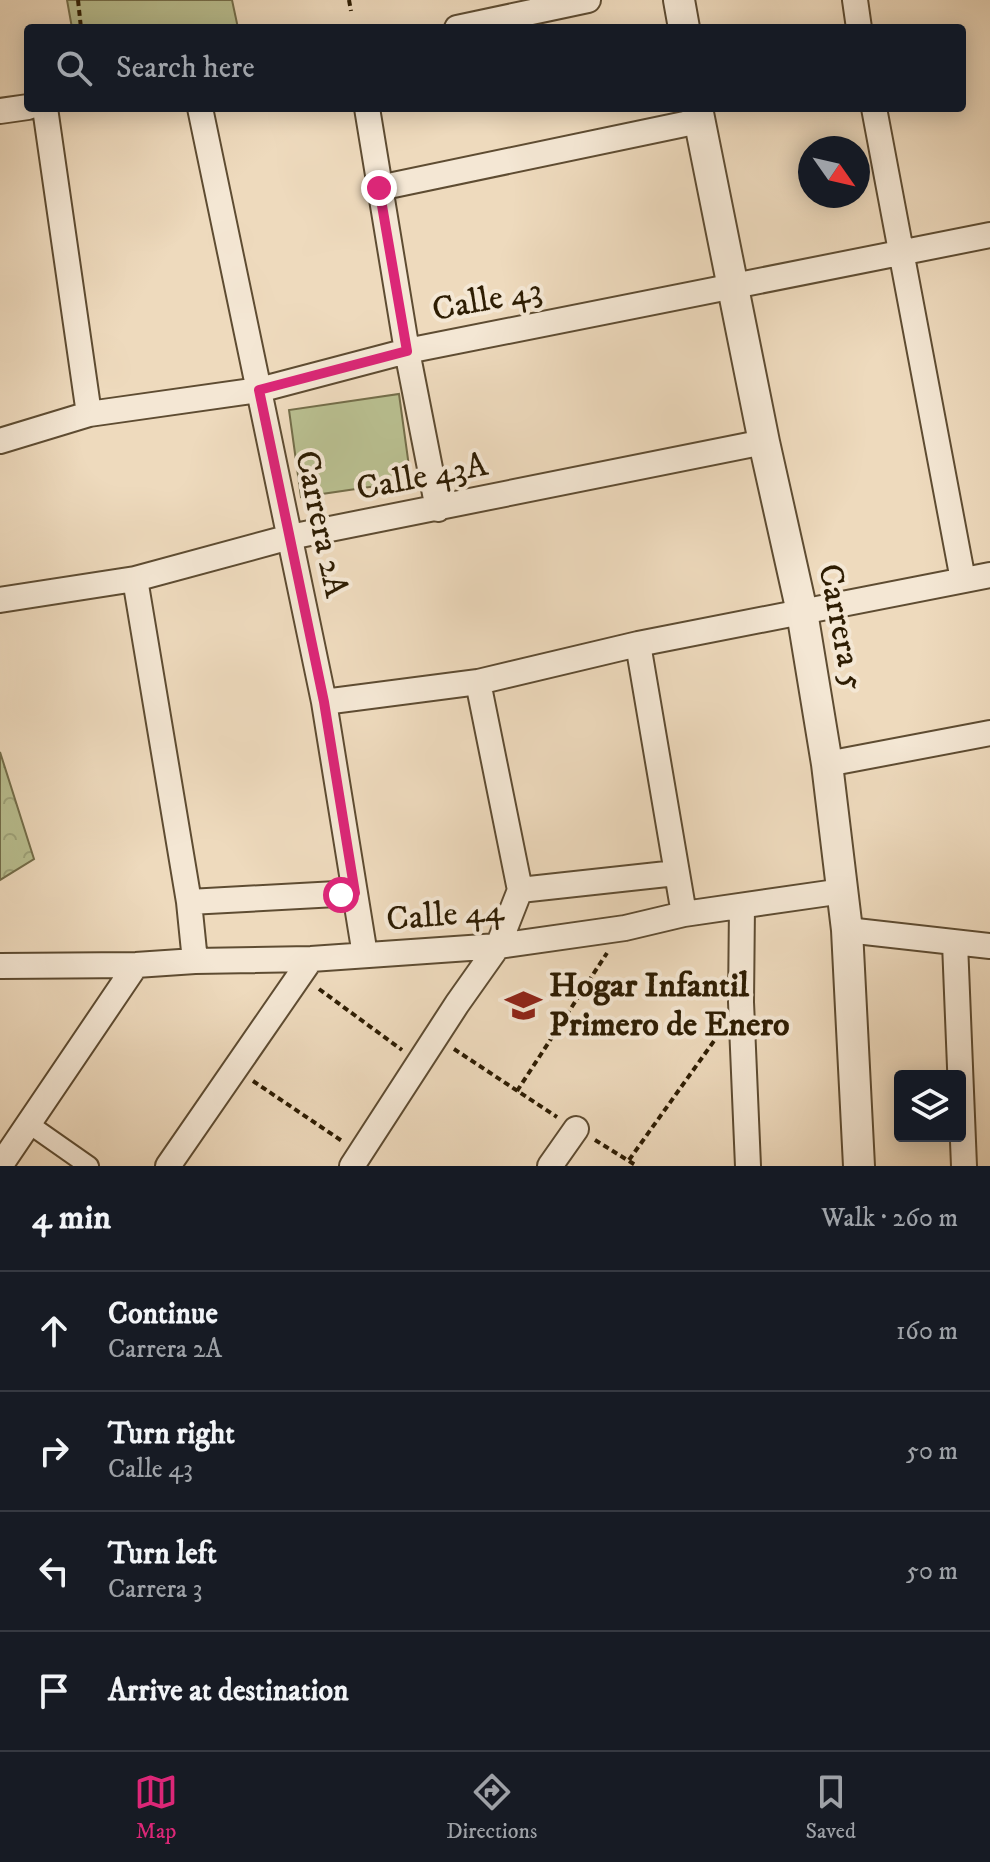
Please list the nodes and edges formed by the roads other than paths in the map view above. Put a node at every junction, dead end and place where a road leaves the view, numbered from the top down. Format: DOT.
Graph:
graph roads {
  1 [pos="588,0"];
  2 [pos="679,0"];
  3 [pos="855,0"];
  4 [pos="476,24"];
  5 [pos="683,24"];
  6 [pos="858,24"];
  7 [pos="24,108"];
  8 [pos="0,111"];
  9 [pos="46,112"];
  10 [pos="201,112"];
  11 [pos="368,112"];
  12 [pos="875,112"];
  13 [pos="698,114"];
  14 [pos="379,188"];
  15 [pos="990,235"];
  16 [pos="899,253"];
  17 [pos="732,286"];
  18 [pos="407,351"];
  19 [pos="259,390"];
  20 [pos="89,414"];
  21 [pos="0,441"];
  22 [pos="764,442"];
  23 [pos="438,509"];
  24 [pos="290,537"];
  25 [pos="990,575"];
  26 [pos="135,579"];
  27 [pos="963,580"];
  28 [pos="0,600"];
  29 [pos="802,612"];
  30 [pos="638,644"];
  31 [pos="478,682"];
  32 [pos="324,702"];
  33 [pos="990,733"];
  34 [pos="827,764"];
  35 [pos="676,873"];
  36 [pos="520,890"];
  37 [pos="843,891"];
  38 [pos="355,893"];
  39 [pos="189,902"];
  40 [pos="742,906"];
  41 [pos="684,914"];
  42 [pos="847,930"];
  43 [pos="955,943"];
  44 [pos="498,946"];
  45 [pos="990,946"];
  46 [pos="365,955"];
  47 [pos="195,961"];
  48 [pos="136,965"];
  49 [pos="0,966"];
  50 [pos="305,968"];
  51 [pos="29,1124"];
  52 [pos="576,1129"];
  53 [pos="356,1159"];
  54 [pos="0,1166"];
  55 [pos="89,1166"];
  56 [pos="168,1166"];
  57 [pos="550,1166"];
  58 [pos="748,1166"];
  59 [pos="859,1166"];
  60 [pos="964,1166"];
  1 -- 4 [label="street"];
  2 -- 5 [label="street"];
  3 -- 6 [label="street"];
  7 -- 8 [label="street"];
  9 -- 20 [label="street"];
  10 -- 19 [label="street, Carrera 2A"];
  11 -- 14 [label="street"];
  12 -- 16 [label="street"];
  13 -- 14 [label="street"];
  13 -- 17 [label="street, Carrera 5"];
  14 -- 18 [label="street"];
  15 -- 16 [label="street, Calle 43"];
  16 -- 17 [label="street, Calle 43"];
  16 -- 27 [label="street"];
  17 -- 18 [label="street, Calle 43"];
  17 -- 22 [label="street, Carrera 5"];
  18 -- 19 [label="street, Calle 43"];
  18 -- 23 [label="street"];
  19 -- 20 [label="street, Calle 43"];
  19 -- 24 [label="street, Carrera 2A"];
  20 -- 21 [label="street, Calle 43"];
  22 -- 23 [label="street, Calle 43A"];
  22 -- 29 [label="street, Carrera 5"];
  23 -- 24 [label="street, Calle 43A"];
  24 -- 26 [label="street, Calle 43A"];
  24 -- 32 [label="street, Carrera 2A"];
  25 -- 27 [label="street"];
  26 -- 28 [label="street, Calle 43A"];
  26 -- 39 [label="street"];
  27 -- 29 [label="street"];
  29 -- 30 [label="street"];
  29 -- 34 [label="street, Carrera 5"];
  30 -- 31 [label="street"];
  30 -- 35 [label="street"];
  31 -- 32 [label="street"];
  31 -- 36 [label="street"];
  32 -- 38 [label="street, Carrera 2A"];
  33 -- 34 [label="street"];
  34 -- 37 [label="street, Carrera 5"];
  35 -- 36 [label="street, Calle 44"];
  35 -- 41 [label="street"];
  36 -- 44 [label="street"];
  37 -- 40 [label="street, Calle 44"];
  37 -- 42 [label="street, Carrera 5"];
  38 -- 39 [label="street, Calle 44"];
  38 -- 46 [label="street, Carrera 2A"];
  39 -- 47 [label="street"];
  40 -- 41 [label="street, Calle 44"];
  40 -- 58 [label="street"];
  41 -- 44 [label="street, Calle 44"];
  42 -- 43 [label="street"];
  42 -- 59 [label="street, Carrera 5"];
  43 -- 45 [label="street"];
  43 -- 60 [label="street"];
  44 -- 46 [label="street, Calle 44"];
  44 -- 53 [label="street"];
  46 -- 50 [label="street, Calle 44"];
  47 -- 48 [label="street, Calle 44"];
  47 -- 50 [label="street, Calle 44"];
  48 -- 49 [label="street, Calle 44"];
  48 -- 51 [label="street"];
  50 -- 56 [label="street"];
  51 -- 54 [label="street"];
  51 -- 55 [label="street"];
  52 -- 57 [label="street"];
}
